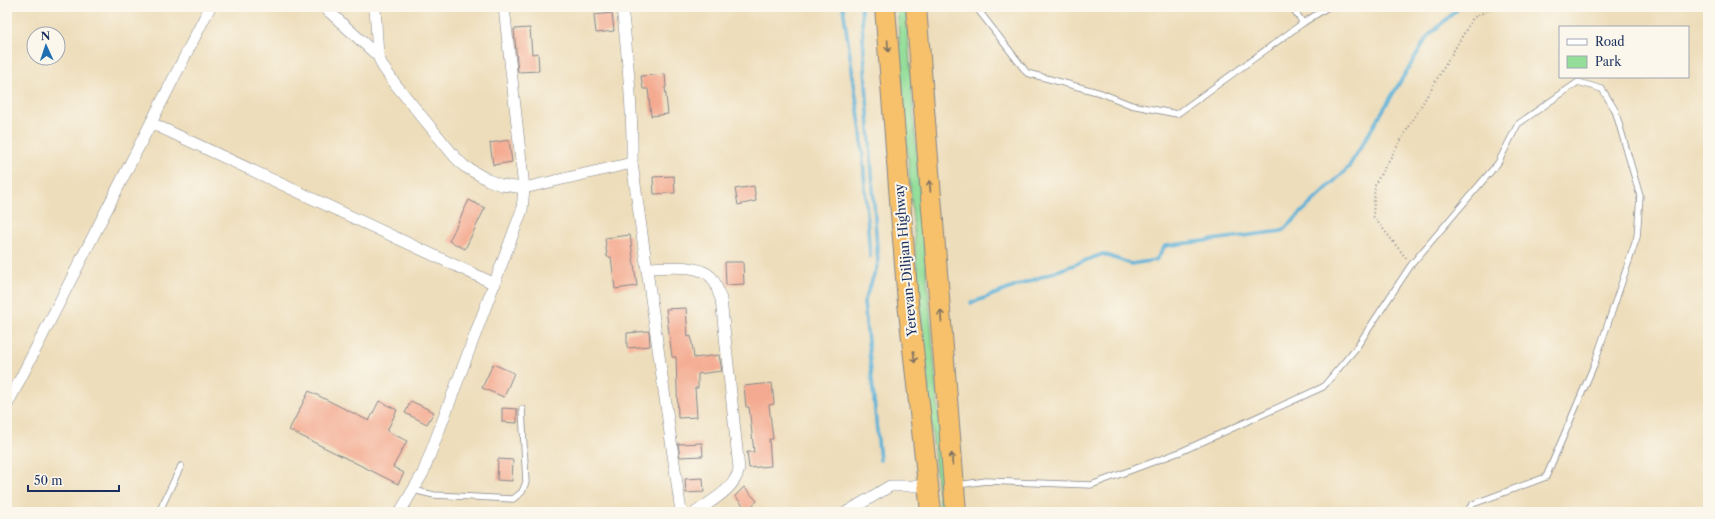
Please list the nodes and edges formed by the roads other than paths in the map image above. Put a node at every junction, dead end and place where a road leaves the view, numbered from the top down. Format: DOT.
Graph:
graph roads {
  1 [pos="210,7"];
  2 [pos="324,7"];
  3 [pos="375,7"];
  4 [pos="504,7"];
  5 [pos="622,7"];
  6 [pos="885,7"];
  7 [pos="916,7"];
  8 [pos="976,7"];
  9 [pos="1292,7"];
  10 [pos="1328,7"];
  11 [pos="1302,23"];
  12 [pos="378,56"];
  13 [pos="151,123"];
  14 [pos="632,164"];
  15 [pos="524,188"];
  16 [pos="646,268"];
  17 [pos="495,284"];
  18 [pos="7,405"];
  19 [pos="522,409"];
  20 [pos="181,466"];
  21 [pos="929,486"];
  22 [pos="954,486"];
  23 [pos="413,490"];
  24 [pos="160,512"];
  25 [pos="400,512"];
  26 [pos="681,512"];
  27 [pos="696,512"];
  28 [pos="847,512"];
  29 [pos="931,512"];
  30 [pos="956,512"];
  31 [pos="1466,512"];
  1 -- 13 [label="street"];
  2 -- 12 [label="street"];
  3 -- 12 [label="street"];
  4 -- 15 [label="street"];
  5 -- 14 [label="street"];
  6 -- 21 [label="highway, Yerevan-Dilijan Highway, one-way"];
  22 -- 7 [label="highway, one-way"];
  8 -- 11 [label="lane"];
  9 -- 11 [label="lane"];
  10 -- 11 [label="lane"];
  12 -- 15 [label="street"];
  13 -- 17 [label="street"];
  13 -- 18 [label="street"];
  14 -- 15 [label="street"];
  14 -- 16 [label="street"];
  15 -- 17 [label="street"];
  16 -- 26 [label="street"];
  16 -- 27 [label="street"];
  17 -- 23 [label="street"];
  19 -- 23 [label="lane"];
  20 -- 24 [label="lane"];
  21 -- 28 [label="street"];
  21 -- 29 [label="highway, Yerevan-Dilijan Highway"];
  22 -- 30 [label="highway"];
  22 -- 31 [label="lane"];
  23 -- 25 [label="street"];
}
